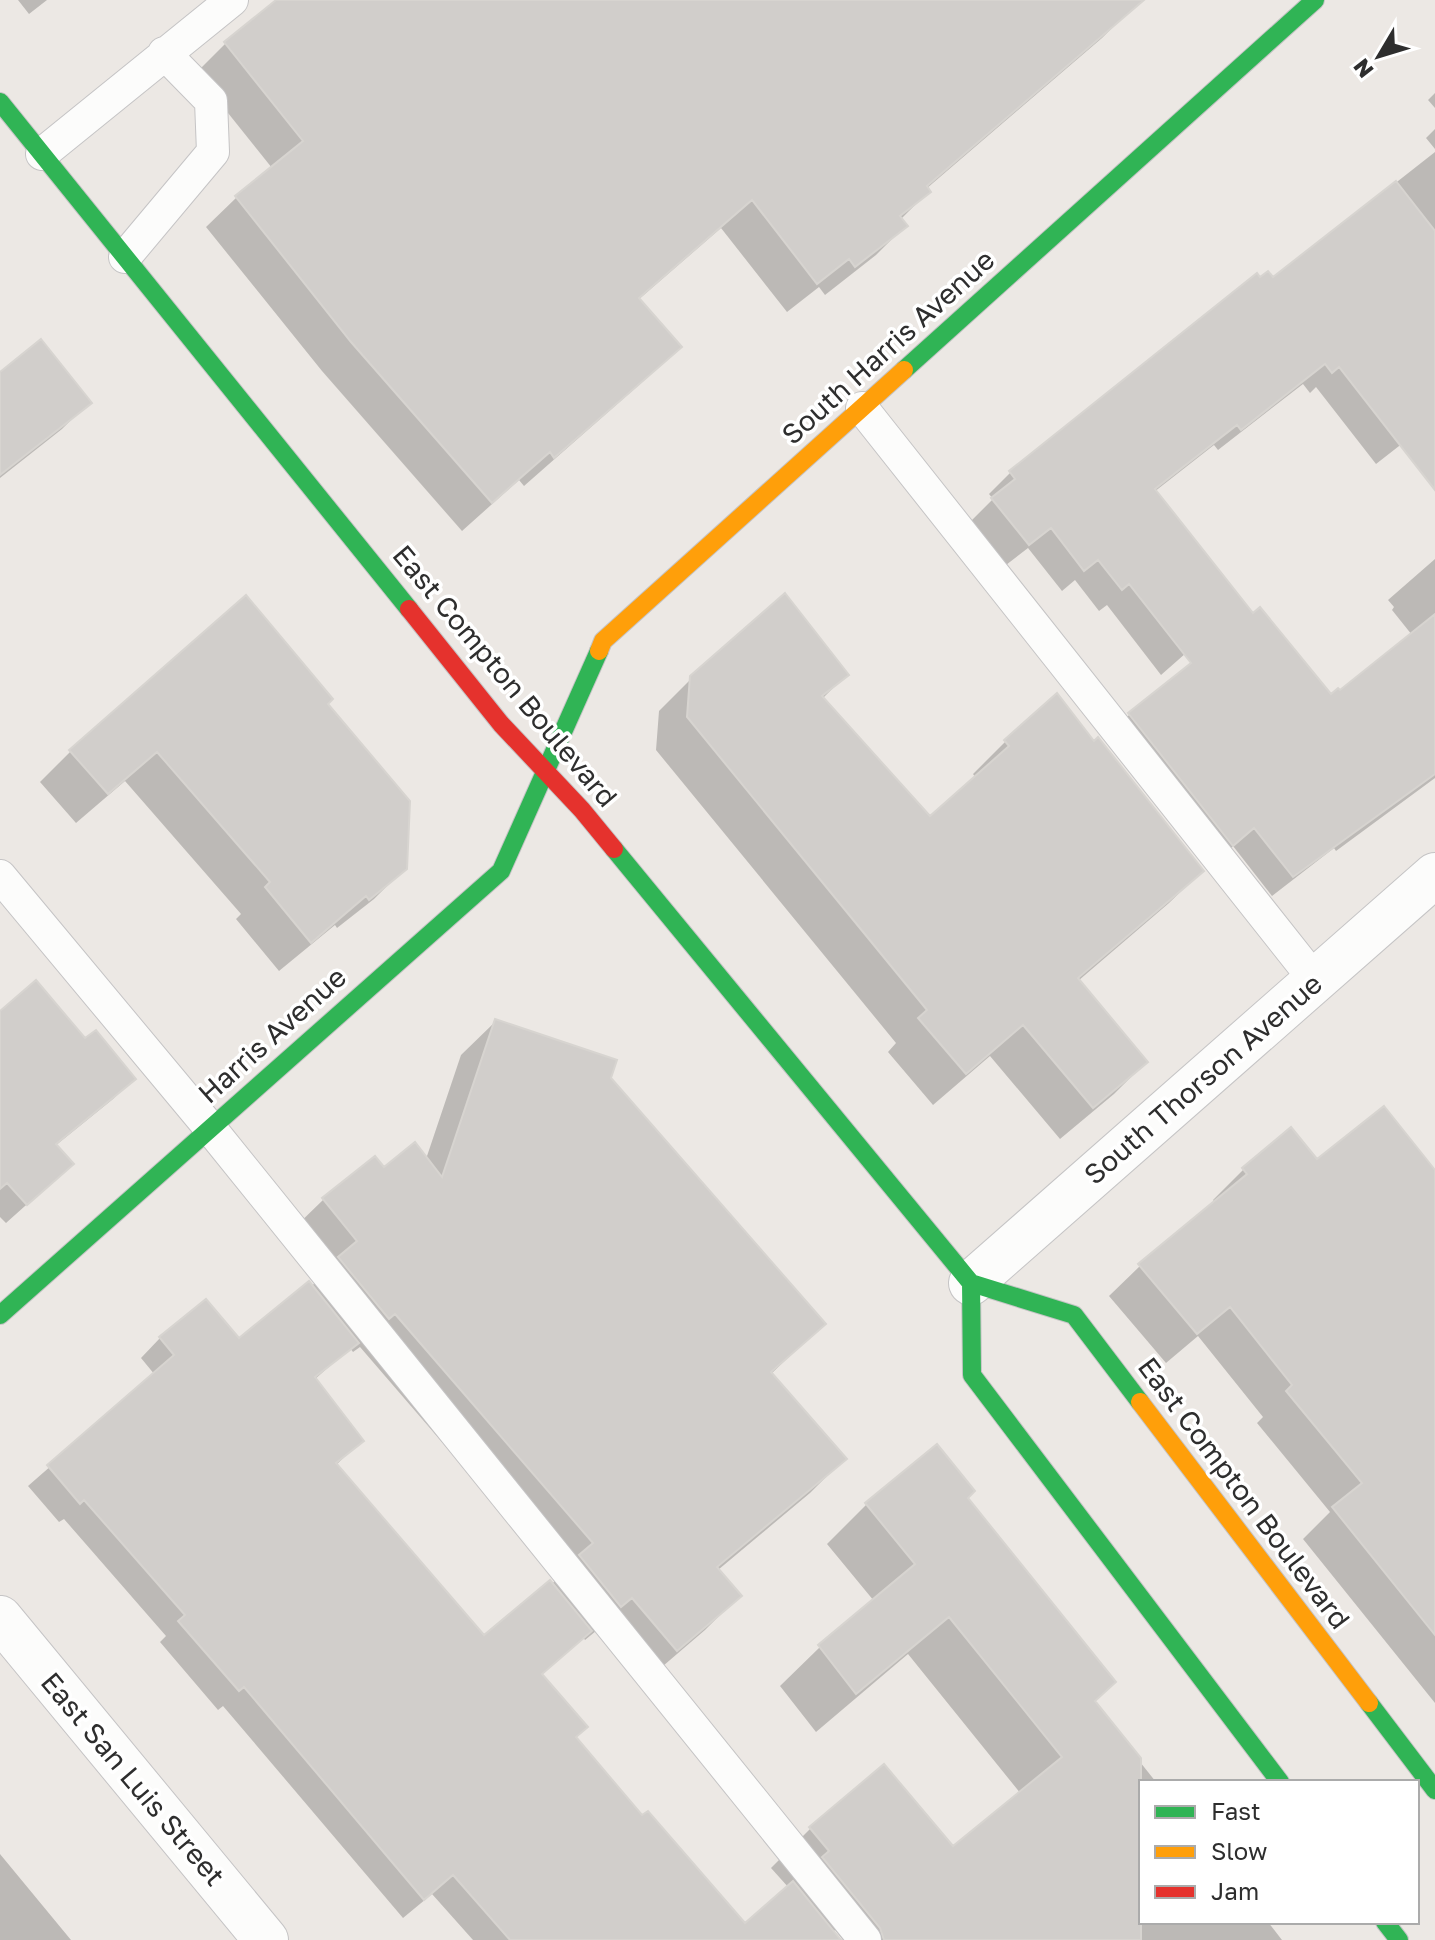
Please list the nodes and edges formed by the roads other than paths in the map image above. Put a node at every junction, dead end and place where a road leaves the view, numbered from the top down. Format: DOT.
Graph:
graph roads {
  1 [pos="232,0"];
  2 [pos="1315,0"];
  3 [pos="164,53"];
  4 [pos="0,102"];
  5 [pos="42,154"];
  6 [pos="125,257"];
  7 [pos="862,408"];
  8 [pos="546,771"];
  9 [pos="1435,875"];
  10 [pos="0,876"];
  11 [pos="1315,980"];
  12 [pos="210,1128"];
  13 [pos="971,1283"];
  14 [pos="0,1315"];
  15 [pos="0,1618"];
  16 [pos="1278,1780"];
  17 [pos="1435,1790"];
  18 [pos="1387,1924"];
  19 [pos="266,1940"];
  20 [pos="865,1940"];
  21 [pos="1399,1940"];
  1 -- 3 [label="lane"];
  2 -- 7 [label="main road, South Harris Avenue"];
  3 -- 5 [label="lane"];
  3 -- 6 [label="lane"];
  4 -- 5 [label="main road, East Compton Boulevard"];
  5 -- 6 [label="main road, East Compton Boulevard"];
  6 -- 8 [label="main road, East Compton Boulevard"];
  7 -- 8 [label="main road, South Harris Avenue"];
  7 -- 11 [label="lane"];
  8 -- 12 [label="main road, Harris Avenue"];
  8 -- 13 [label="main road, East Compton Boulevard"];
  9 -- 11 [label="street, South Thorson Avenue"];
  10 -- 12 [label="lane"];
  11 -- 13 [label="street, South Thorson Avenue"];
  12 -- 14 [label="main road, Harris Avenue"];
  12 -- 20 [label="lane"];
  13 -- 16 [label="main road"];
  13 -- 17 [label="main road, East Compton Boulevard"];
  15 -- 19 [label="street, East San Luis Street"];
  18 -- 21 [label="main road"];
}
